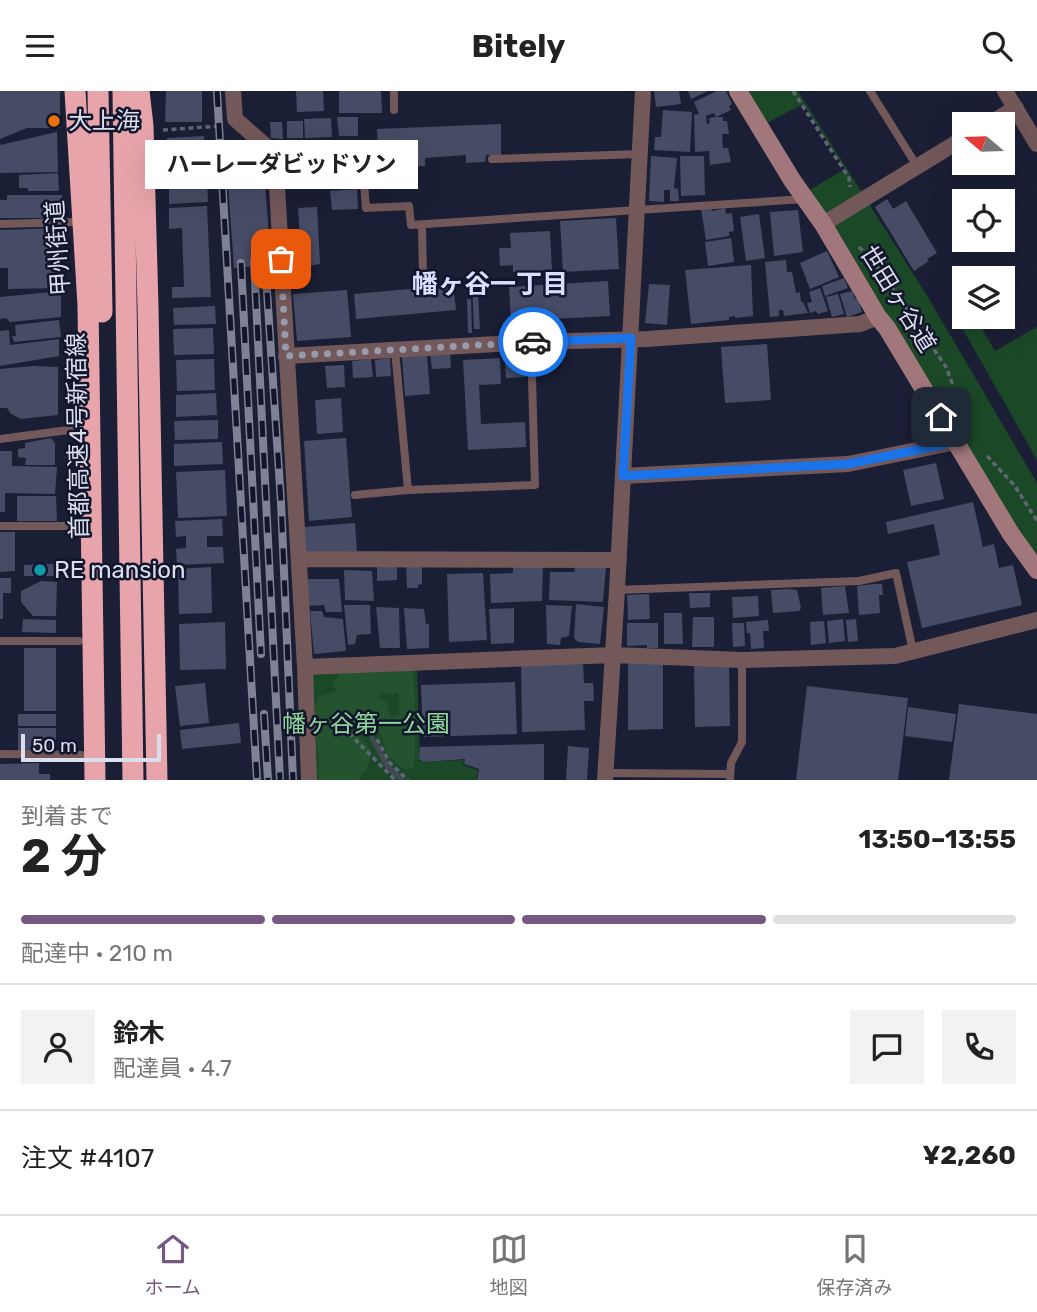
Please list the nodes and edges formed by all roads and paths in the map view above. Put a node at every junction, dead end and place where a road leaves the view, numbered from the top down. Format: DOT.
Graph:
graph roads {
  1 [pos="76,91"];
  2 [pos="98,91"];
  3 [pos="122,91"];
  4 [pos="141,91"];
  5 [pos="233,91"];
  6 [pos="394,91"];
  7 [pos="643,91"];
  8 [pos="738,91"];
  9 [pos="793,91"];
  10 [pos="870,91"];
  11 [pos="1005,91"];
  12 [pos="1016,108"];
  13 [pos="394,110"];
  14 [pos="1009,112"];
  15 [pos="76,124"];
  16 [pos="239,125"];
  17 [pos="153,128"];
  18 [pos="1037,144"];
  19 [pos="952,145"];
  20 [pos="267,147"];
  21 [pos="640,154"];
  22 [pos="492,159"];
  23 [pos="917,166"];
  24 [pos="851,192"];
  25 [pos="805,199"];
  26 [pos="638,212"];
  27 [pos="76,222"];
  28 [pos="0,224"];
  29 [pos="824,224"];
  30 [pos="422,225"];
  31 [pos="857,245"];
  32 [pos="423,276"];
  33 [pos="878,317"];
  34 [pos="631,338"];
  35 [pos="531,342"];
  36 [pos="395,350"];
  37 [pos="286,356"];
  38 [pos="76,429"];
  39 [pos="963,436"];
  40 [pos="0,439"];
  41 [pos="983,452"];
  42 [pos="623,476"];
  43 [pos="408,490"];
  44 [pos="355,495"];
  45 [pos="1037,521"];
  46 [pos="0,526"];
  47 [pos="77,526"];
  48 [pos="299,559"];
  49 [pos="619,560"];
  50 [pos="1037,570"];
  51 [pos="618,590"];
  52 [pos="1037,620"];
  53 [pos="0,641"];
  54 [pos="79,641"];
  55 [pos="913,651"];
  56 [pos="614,655"];
  57 [pos="742,660"];
  58 [pos="305,667"];
  59 [pos="343,727"];
  60 [pos="377,740"];
  61 [pos="0,754"];
  62 [pos="81,755"];
  63 [pos="605,776"];
  64 [pos="730,777"];
  65 [pos="81,780"];
  66 [pos="95,780"];
  67 [pos="110,780"];
  68 [pos="133,780"];
  69 [pos="144,780"];
  70 [pos="157,780"];
  71 [pos="309,780"];
  72 [pos="395,780"];
  73 [pos="408,780"];
  1 -- 15 [label="highway"];
  2 -- 67 [label="highway, 首都高速4号新宿線"];
  3 -- 68 [label="highway, 首都高速4号新宿線"];
  4 -- 17 [label="highway"];
  5 -- 16 [label="street"];
  6 -- 13 [label="lane"];
  7 -- 21 [label="street"];
  8 -- 25 [label="street, 世田ヶ谷道"];
  9 -- 24 [label="path"];
  10 -- 23 [label="lane"];
  11 -- 12 [label="street"];
  12 -- 14 [label="street"];
  12 -- 18 [label="street"];
  15 -- 27 [label="highway"];
  15 -- 66 [label="highway, 甲州街道"];
  16 -- 17 [label="path"];
  16 -- 20 [label="street"];
  17 -- 69 [label="highway"];
  17 -- 70 [label="highway"];
  19 -- 23 [label="street"];
  20 -- 30 [label="lane"];
  20 -- 37 [label="street"];
  21 -- 22 [label="lane"];
  21 -- 26 [label="street"];
  23 -- 29 [label="street"];
  25 -- 26 [label="lane"];
  25 -- 29 [label="street, 世田ヶ谷道"];
  26 -- 30 [label="lane"];
  26 -- 34 [label="street"];
  27 -- 28 [label="lane"];
  27 -- 38 [label="highway"];
  29 -- 33 [label="street, 世田ヶ谷道"];
  30 -- 32 [label="lane"];
  31 -- 39 [label="path"];
  33 -- 34 [label="street"];
  33 -- 39 [label="street, 世田ヶ谷道"];
  34 -- 35 [label="street"];
  34 -- 42 [label="street"];
  35 -- 36 [label="street"];
  35 -- 43 [label="lane"];
  36 -- 37 [label="street"];
  36 -- 43 [label="lane"];
  37 -- 48 [label="street"];
  38 -- 40 [label="lane"];
  38 -- 47 [label="highway"];
  39 -- 42 [label="street"];
  39 -- 50 [label="street, 世田ヶ谷道"];
  41 -- 45 [label="path"];
  42 -- 49 [label="street"];
  43 -- 44 [label="lane"];
  46 -- 47 [label="lane"];
  47 -- 54 [label="highway"];
  48 -- 49 [label="street"];
  48 -- 58 [label="street"];
  49 -- 51 [label="street"];
  51 -- 55 [label="lane"];
  51 -- 56 [label="street"];
  52 -- 55 [label="street"];
  53 -- 54 [label="lane"];
  54 -- 62 [label="highway"];
  55 -- 57 [label="street"];
  56 -- 57 [label="street"];
  56 -- 58 [label="street"];
  56 -- 63 [label="street"];
  57 -- 64 [label="lane"];
  58 -- 71 [label="street"];
  59 -- 72 [label="path"];
  60 -- 73 [label="path"];
  61 -- 62 [label="lane"];
  62 -- 65 [label="highway"];
  63 -- 64 [label="lane"];
}
